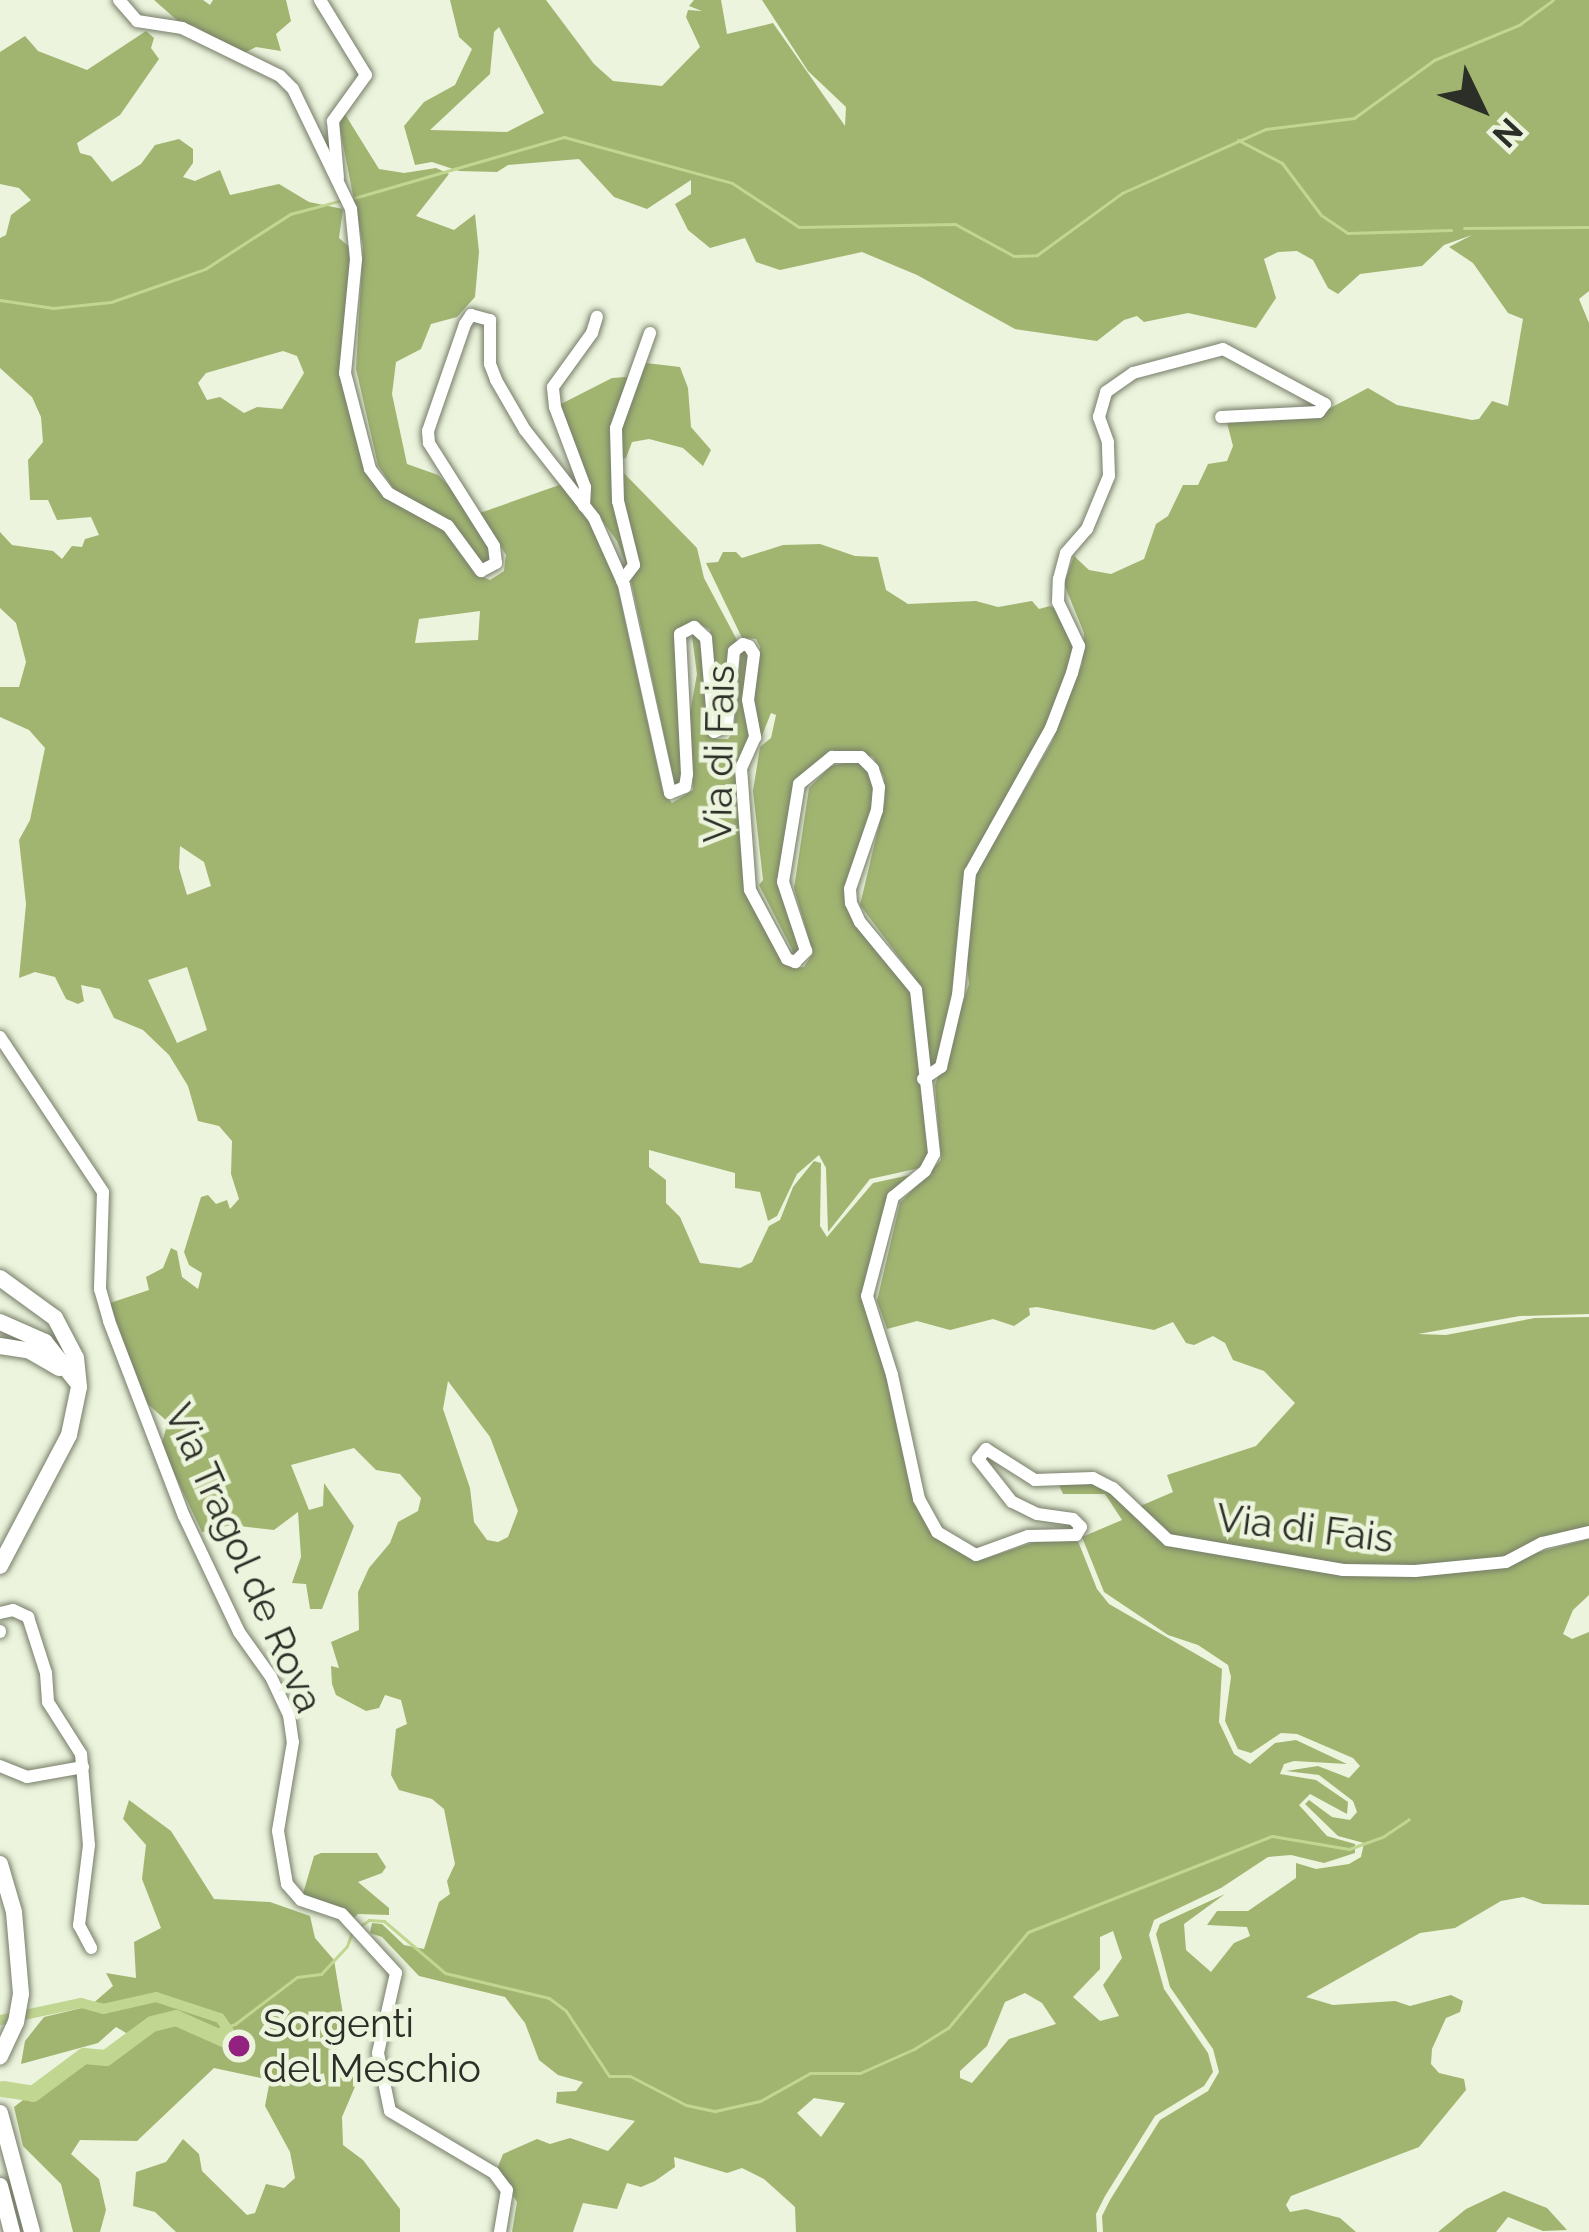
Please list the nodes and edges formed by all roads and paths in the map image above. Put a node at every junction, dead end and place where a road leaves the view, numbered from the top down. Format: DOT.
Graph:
graph roads {
  1 [pos="119,0"];
  2 [pos="320,0"];
  3 [pos="345,198"];
  4 [pos="597,317"];
  5 [pos="650,333"];
  6 [pos="1221,417"];
  7 [pos="584,506"];
  8 [pos="622,581"];
  9 [pos="0,1037"];
  10 [pos="923,1079"];
  11 [pos="0,1278"];
  12 [pos="0,1322"];
  13 [pos="0,1346"];
  14 [pos="79,1387"];
  15 [pos="1589,1532"];
  16 [pos="0,1566"];
  17 [pos="0,1613"];
  18 [pos="0,1766"];
  19 [pos="82,1767"];
  20 [pos="0,1864"];
  21 [pos="91,1948"];
  22 [pos="0,2057"];
  23 [pos="0,2113"];
  24 [pos="0,2186"];
  25 [pos="12,2232"];
  26 [pos="32,2232"];
  27 [pos="500,2232"];
  1 -- 3 [label="street"];
  2 -- 3 [label="street"];
  3 -- 7 [label="street, Via di Fais"];
  4 -- 7 [label="street"];
  5 -- 8 [label="street"];
  6 -- 10 [label="street"];
  7 -- 8 [label="street, Via di Fais"];
  8 -- 10 [label="street, Via di Fais"];
  9 -- 27 [label="street, Via Tragol de Rova"];
  10 -- 15 [label="street, Via di Fais"];
  11 -- 14 [label="highway"];
  12 -- 14 [label="highway"];
  13 -- 14 [label="highway"];
  14 -- 16 [label="highway"];
  17 -- 19 [label="street"];
  18 -- 19 [label="street"];
  19 -- 21 [label="street"];
  20 -- 22 [label="highway"];
  23 -- 26 [label="highway"];
  24 -- 25 [label="highway"];
}
